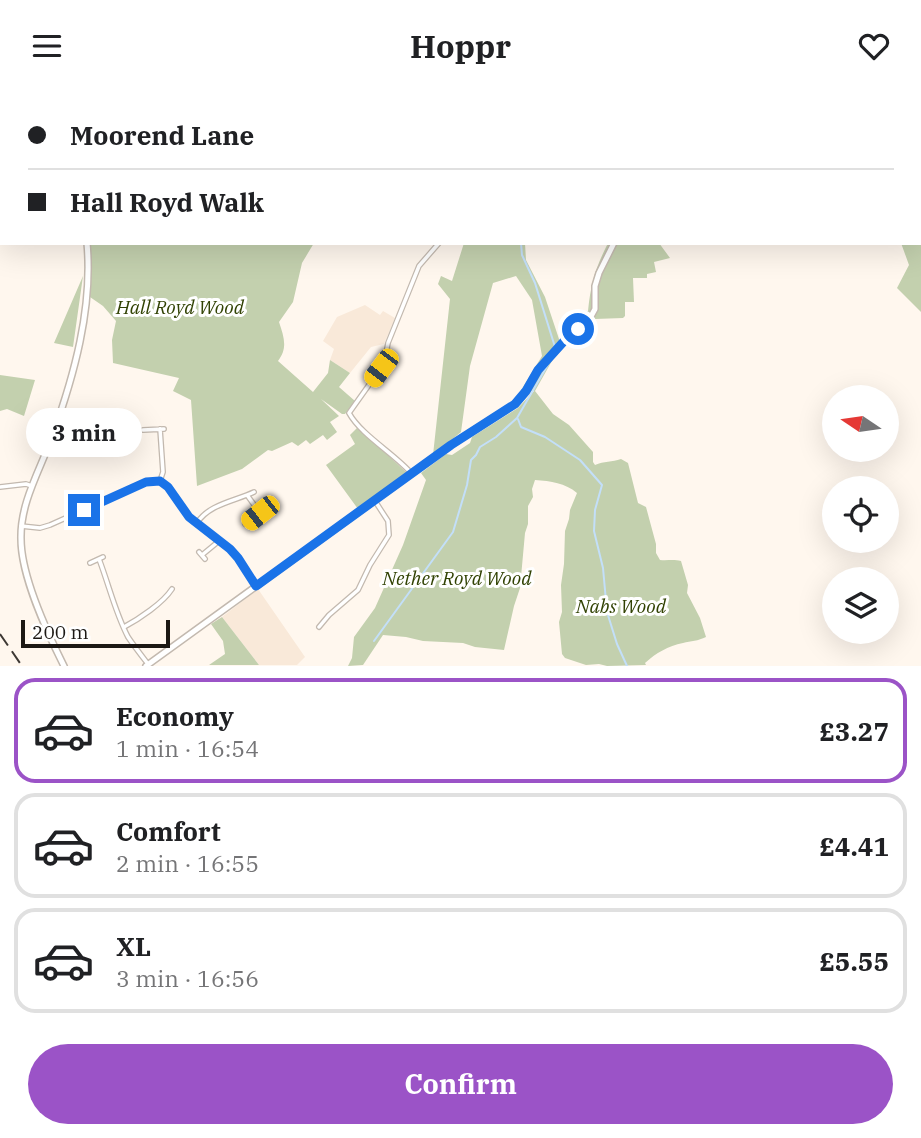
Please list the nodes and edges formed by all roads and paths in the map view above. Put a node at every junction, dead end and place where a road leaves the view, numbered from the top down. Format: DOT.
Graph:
graph roads {
  1 [pos="87,245"];
  2 [pos="437,245"];
  3 [pos="613,245"];
  4 [pos="146,431"];
  5 [pos="412,474"];
  6 [pos="160,481"];
  7 [pos="33,486"];
  8 [pos="0,487"];
  9 [pos="254,492"];
  10 [pos="247,495"];
  11 [pos="375,501"];
  12 [pos="197,523"];
  13 [pos="245,524"];
  14 [pos="22,526"];
  15 [pos="219,541"];
  16 [pos="202,555"];
  17 [pos="90,563"];
  18 [pos="256,586"];
  19 [pos="172,590"];
  20 [pos="124,627"];
  21 [pos="319,627"];
  22 [pos="147,665"];
  23 [pos="64,666"];
  1 -- 7 [label="street"];
  2 -- 5 [label="street"];
  3 -- 5 [label="street"];
  4 -- 6 [label="street"];
  5 -- 11 [label="street"];
  6 -- 12 [label="street"];
  6 -- 14 [label="street"];
  7 -- 8 [label="street"];
  7 -- 14 [label="street"];
  9 -- 10 [label="street"];
  10 -- 12 [label="street"];
  10 -- 13 [label="street"];
  11 -- 18 [label="street"];
  11 -- 21 [label="street"];
  12 -- 15 [label="street"];
  14 -- 23 [label="street"];
  15 -- 16 [label="street"];
  15 -- 18 [label="street"];
  17 -- 20 [label="street"];
  18 -- 22 [label="street"];
  19 -- 20 [label="street"];
  20 -- 22 [label="street"];
}
